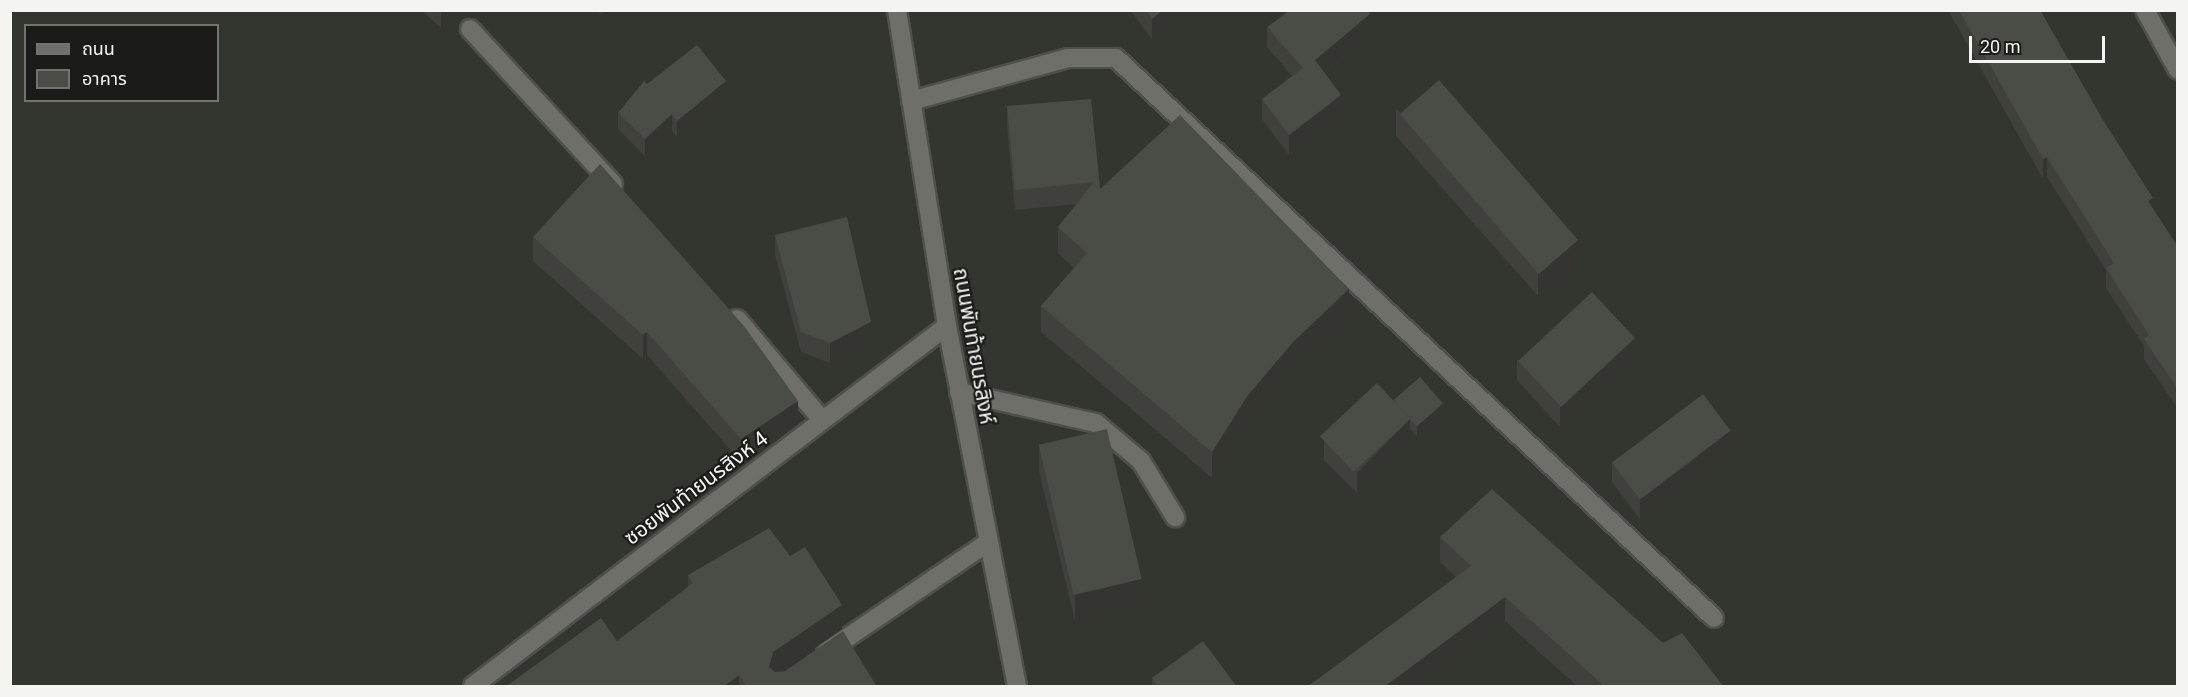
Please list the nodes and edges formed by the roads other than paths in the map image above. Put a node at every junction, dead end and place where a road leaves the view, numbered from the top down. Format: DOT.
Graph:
graph roads {
  1 [pos="897,10"];
  2 [pos="2145,10"];
  3 [pos="470,29"];
  4 [pos="2178,70"];
  5 [pos="911,101"];
  6 [pos="624,196"];
  7 [pos="725,307"];
  8 [pos="947,326"];
  9 [pos="959,392"];
  10 [pos="822,420"];
  11 [pos="1175,517"];
  12 [pos="987,543"];
  13 [pos="1714,618"];
  14 [pos="812,662"];
  15 [pos="473,687"];
  16 [pos="1017,687"];
  1 -- 5 [label="street, ถนนพันท้ายนรสิงห์"];
  2 -- 4 [label="street"];
  3 -- 6 [label="street"];
  5 -- 8 [label="street, ถนนพันท้ายนรสิงห์"];
  5 -- 13 [label="street"];
  7 -- 10 [label="street"];
  8 -- 9 [label="street, ถนนพันท้ายนรสิงห์"];
  8 -- 10 [label="street, ซอยพันท้ายนรสิงห์ 4"];
  9 -- 11 [label="street"];
  9 -- 12 [label="street, ถนนพันท้ายนรสิงห์"];
  10 -- 15 [label="street, ซอยพันท้ายนรสิงห์ 4"];
  12 -- 14 [label="street"];
  12 -- 16 [label="street, ถนนพันท้ายนรสิงห์"];
}
